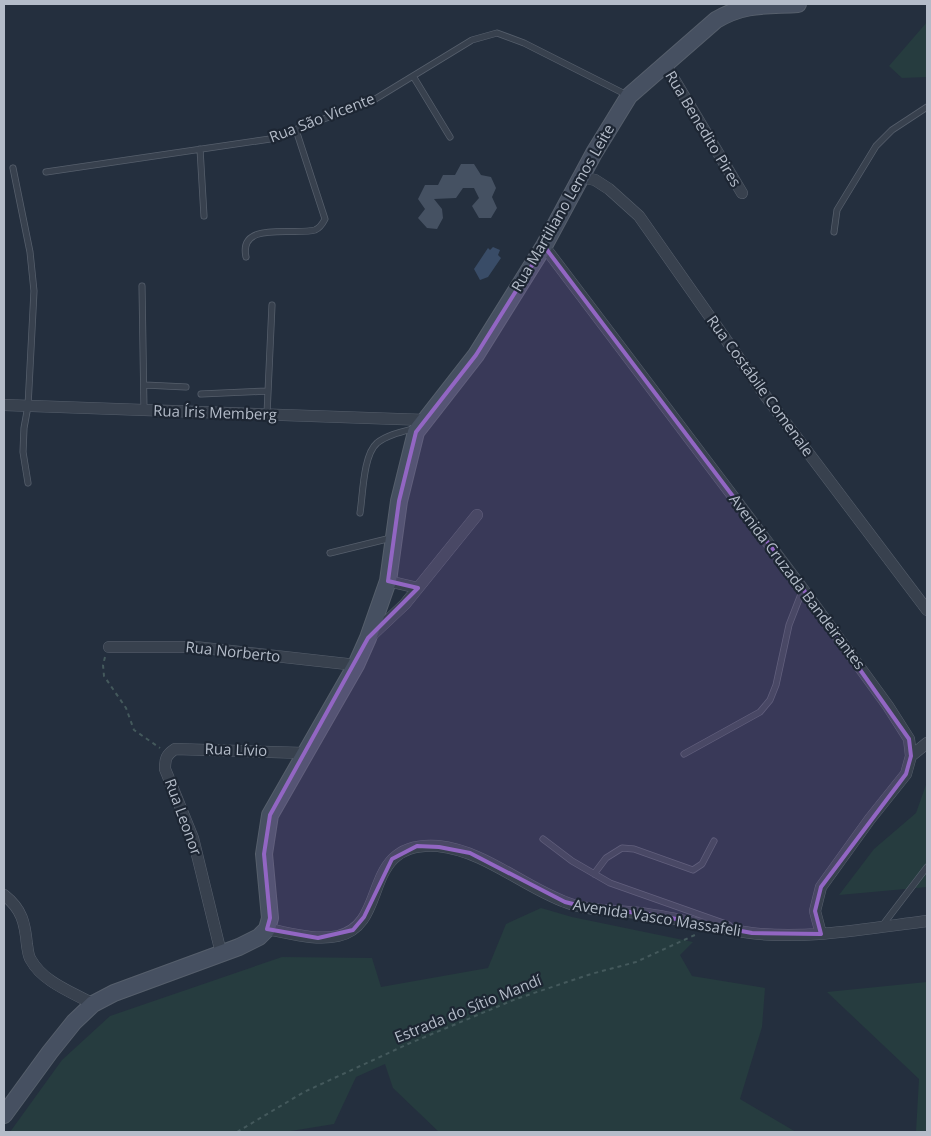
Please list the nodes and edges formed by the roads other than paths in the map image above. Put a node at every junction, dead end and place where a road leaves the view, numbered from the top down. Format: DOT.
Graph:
graph roads {
  1 [pos="798,4"];
  2 [pos="665,64"];
  3 [pos="413,76"];
  4 [pos="629,96"];
  5 [pos="927,107"];
  6 [pos="296,130"];
  7 [pos="450,137"];
  8 [pos="200,149"];
  9 [pos="14,168"];
  10 [pos="46,172"];
  11 [pos="581,177"];
  12 [pos="742,193"];
  13 [pos="204,216"];
  14 [pos="834,232"];
  15 [pos="544,246"];
  16 [pos="246,257"];
  17 [pos="142,286"];
  18 [pos="272,306"];
  19 [pos="144,385"];
  20 [pos="186,387"];
  21 [pos="268,391"];
  22 [pos="201,394"];
  23 [pos="4,405"];
  24 [pos="28,406"];
  25 [pos="144,410"];
  26 [pos="267,414"];
  27 [pos="423,423"];
  28 [pos="28,483"];
  29 [pos="360,513"];
  30 [pos="477,514"];
  31 [pos="396,536"];
  32 [pos="330,553"];
  33 [pos="388,581"];
  34 [pos="418,588"];
  35 [pos="803,589"];
  36 [pos="927,610"];
  37 [pos="368,638"];
  38 [pos="108,647"];
  39 [pos="356,664"];
  40 [pos="927,743"];
  41 [pos="304,753"];
  42 [pos="168,754"];
  43 [pos="684,754"];
  44 [pos="911,756"];
  45 [pos="543,839"];
  46 [pos="714,841"];
  47 [pos="927,867"];
  48 [pos="594,874"];
  49 [pos="4,895"];
  50 [pos="927,921"];
  51 [pos="882,926"];
  52 [pos="267,929"];
  53 [pos="752,933"];
  54 [pos="821,934"];
  55 [pos="221,953"];
  56 [pos="93,1004"];
  57 [pos="4,1115"];
  1 -- 2 [label="street, Rua Martiliano Lemos Leite"];
  2 -- 4 [label="street, Rua Martiliano Lemos Leite"];
  2 -- 12 [label="street, Rua Benedito Pires"];
  3 -- 4 [label="lane, Rua São Vicente"];
  3 -- 6 [label="lane, Rua São Vicente"];
  3 -- 7 [label="lane"];
  4 -- 11 [label="street, Rua Martiliano Lemos Leite"];
  5 -- 14 [label="lane"];
  6 -- 8 [label="lane, Rua São Vicente"];
  6 -- 16 [label="lane"];
  8 -- 10 [label="lane, Rua São Vicente"];
  8 -- 13 [label="lane"];
  9 -- 24 [label="lane"];
  11 -- 15 [label="street, Rua Martiliano Lemos Leite"];
  11 -- 36 [label="street, Rua Costábile Comenale"];
  15 -- 27 [label="street, Rua Martiliano Lemos Leite"];
  15 -- 35 [label="street, Avenida Cruzada Bandeirantes"];
  17 -- 19 [label="lane"];
  18 -- 21 [label="lane"];
  19 -- 20 [label="lane"];
  19 -- 25 [label="lane"];
  21 -- 22 [label="lane"];
  21 -- 26 [label="lane"];
  23 -- 24 [label="street, Rua Íris Memberg"];
  24 -- 25 [label="street, Rua Íris Memberg"];
  24 -- 28 [label="lane"];
  25 -- 26 [label="street, Rua Íris Memberg"];
  26 -- 27 [label="street, Rua Íris Memberg"];
  27 -- 29 [label="lane"];
  27 -- 31 [label="street, Rua Martiliano Lemos Leite"];
  30 -- 34 [label="street, Rua Martiliano Lemos Leite"];
  31 -- 32 [label="lane"];
  31 -- 33 [label="street, Rua Martiliano Lemos Leite"];
  33 -- 34 [label="street"];
  33 -- 37 [label="street, Rua Martiliano Lemos Leite"];
  34 -- 37 [label="street, Rua Martiliano Lemos Leite"];
  35 -- 43 [label="lane"];
  35 -- 44 [label="street, Avenida Cruzada Bandeirantes"];
  37 -- 39 [label="street, Rua Martiliano Lemos Leite"];
  38 -- 39 [label="street, Rua Norberto"];
  39 -- 41 [label="street, Rua Martiliano Lemos Leite"];
  40 -- 44 [label="street"];
  41 -- 42 [label="street, Rua Lívio"];
  41 -- 52 [label="street, Rua Martiliano Lemos Leite"];
  42 -- 55 [label="street, Rua Leonor"];
  44 -- 54 [label="street"];
  45 -- 48 [label="lane"];
  46 -- 48 [label="lane"];
  47 -- 51 [label="lane"];
  48 -- 53 [label="lane"];
  49 -- 56 [label="street"];
  50 -- 51 [label="street, Avenida Vasco Massafeli"];
  51 -- 54 [label="street, Avenida Vasco Massafeli"];
  52 -- 53 [label="street, Avenida Vasco Massafeli"];
  52 -- 55 [label="street"];
  53 -- 54 [label="street, Avenida Vasco Massafeli"];
  55 -- 56 [label="street"];
  56 -- 57 [label="street"];
}
